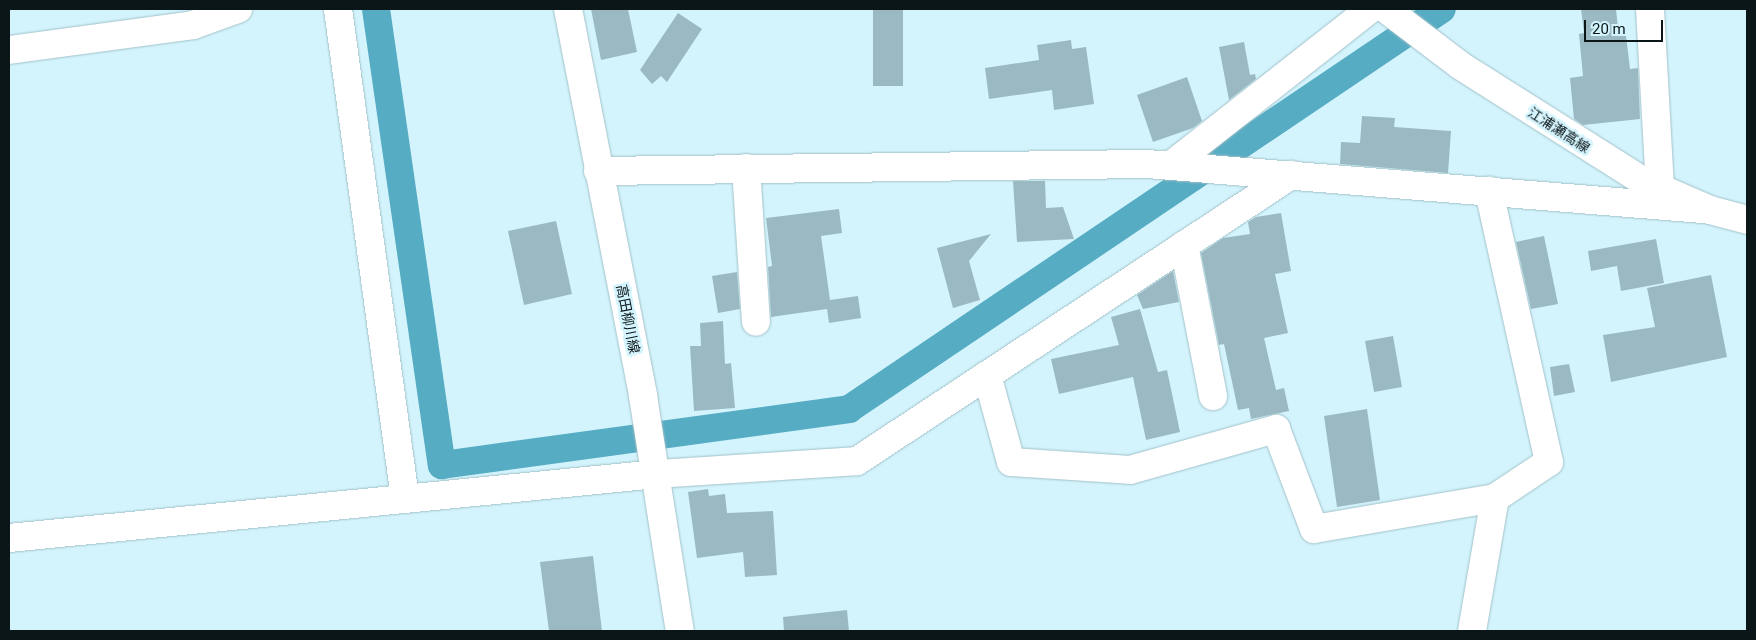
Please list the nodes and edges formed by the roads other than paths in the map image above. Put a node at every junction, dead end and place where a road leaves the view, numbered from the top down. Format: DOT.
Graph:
graph roads {
  1 [pos="238,9"];
  2 [pos="338,9"];
  3 [pos="568,9"];
  4 [pos="1650,9"];
  5 [pos="1384,11"];
  6 [pos="9,50"];
  7 [pos="1159,165"];
  8 [pos="746,168"];
  9 [pos="598,171"];
  10 [pos="1278,174"];
  11 [pos="1660,188"];
  12 [pos="1489,191"];
  13 [pos="1710,210"];
  14 [pos="1747,220"];
  15 [pos="1184,245"];
  16 [pos="756,322"];
  17 [pos="987,375"];
  18 [pos="1213,396"];
  19 [pos="657,474"];
  20 [pos="405,497"];
  21 [pos="1495,498"];
  22 [pos="9,538"];
  23 [pos="680,631"];
  24 [pos="1472,631"];
  1 -- 6 [label="street"];
  2 -- 20 [label="street"];
  3 -- 9 [label="street, 高田柳川線"];
  4 -- 11 [label="street"];
  5 -- 7 [label="street"];
  5 -- 11 [label="street, 江浦瀬高線"];
  7 -- 8 [label="street"];
  7 -- 10 [label="street"];
  8 -- 9 [label="street"];
  8 -- 16 [label="street"];
  9 -- 19 [label="street, 高田柳川線"];
  10 -- 12 [label="street"];
  10 -- 15 [label="street"];
  11 -- 13 [label="street, 江浦瀬高線"];
  12 -- 13 [label="street"];
  12 -- 21 [label="street"];
  13 -- 14 [label="street, 江浦瀬高線"];
  15 -- 17 [label="street"];
  15 -- 18 [label="street"];
  17 -- 19 [label="street"];
  17 -- 21 [label="street"];
  19 -- 20 [label="street"];
  19 -- 23 [label="street, 高田柳川線"];
  20 -- 22 [label="street"];
  21 -- 24 [label="street"];
}
